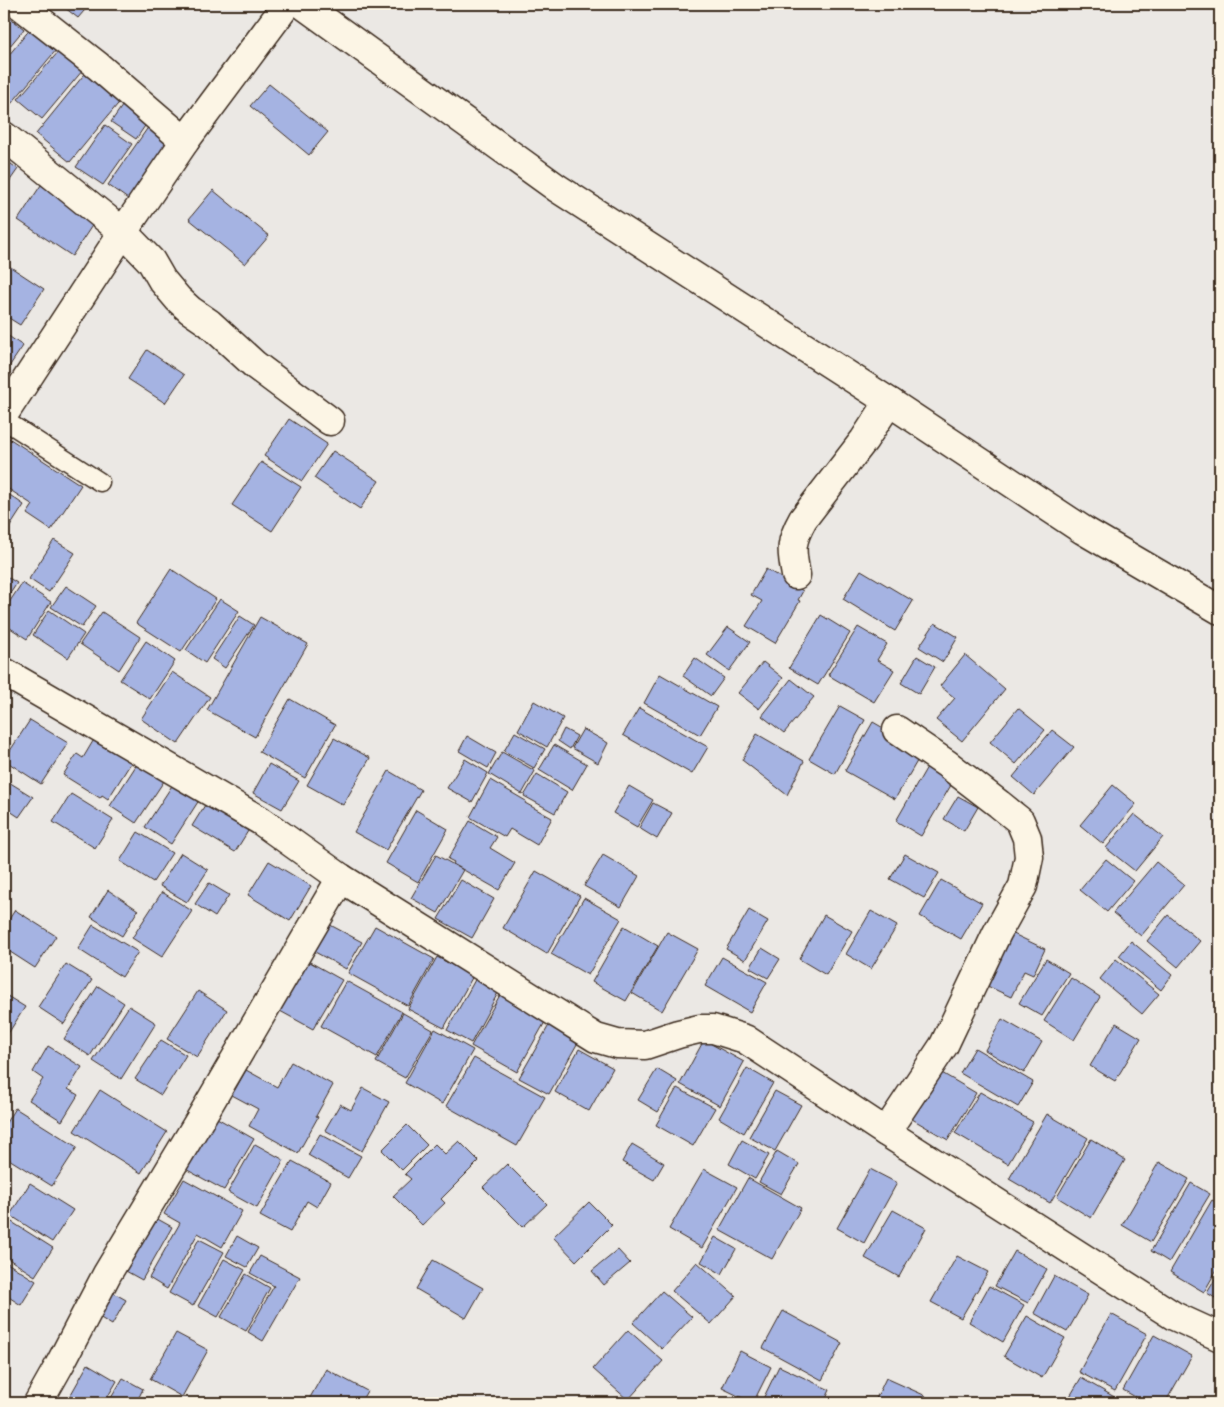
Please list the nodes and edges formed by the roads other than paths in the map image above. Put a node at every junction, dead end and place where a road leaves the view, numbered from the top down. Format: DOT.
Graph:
graph roads {
  1 [pos="19,4"];
  2 [pos="302,4"];
  3 [pos="281,12"];
  4 [pos="4,136"];
  5 [pos="185,142"];
  6 [pos="123,232"];
  7 [pos="888,406"];
  8 [pos="4,414"];
  9 [pos="4,420"];
  10 [pos="330,421"];
  11 [pos="100,482"];
  12 [pos="796,575"];
  13 [pos="1220,610"];
  14 [pos="4,672"];
  15 [pos="897,730"];
  16 [pos="340,878"];
  17 [pos="886,1132"];
  18 [pos="1220,1337"];
  19 [pos="38,1403"];
  1 -- 5 [label="street"];
  2 -- 7 [label="street"];
  3 -- 5 [label="street"];
  4 -- 6 [label="street"];
  5 -- 6 [label="street"];
  6 -- 8 [label="street"];
  6 -- 10 [label="street"];
  7 -- 12 [label="street"];
  7 -- 13 [label="street"];
  9 -- 11 [label="lane"];
  14 -- 16 [label="street"];
  15 -- 17 [label="street"];
  16 -- 17 [label="street"];
  16 -- 19 [label="street"];
  17 -- 18 [label="street"];
}
